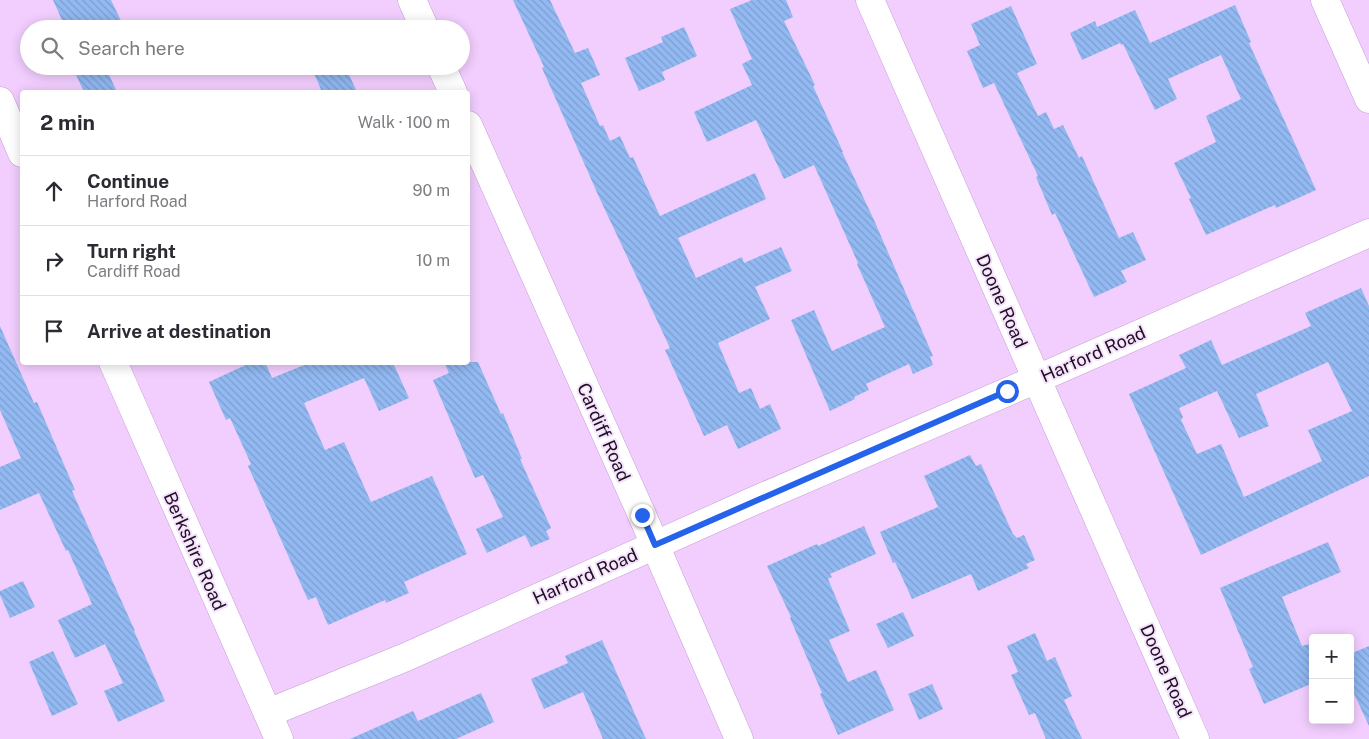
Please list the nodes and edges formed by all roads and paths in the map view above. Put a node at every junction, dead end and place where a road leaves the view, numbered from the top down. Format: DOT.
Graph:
graph roads {
  1 [pos="412,0"];
  2 [pos="870,0"];
  3 [pos="1325,0"];
  4 [pos="420,20"];
  5 [pos="445,75"];
  6 [pos="452,90"];
  7 [pos="1369,99"];
  8 [pos="0,101"];
  9 [pos="470,129"];
  10 [pos="20,148"];
  11 [pos="1369,233"];
  12 [pos="114,365"];
  13 [pos="1037,379"];
  14 [pos="655,545"];
  15 [pos="268,713"];
  16 [pos="279,739"];
  17 [pos="738,739"];
  18 [pos="1195,739"];
  1 -- 4 [label="street"];
  2 -- 13 [label="street, Doone Road"];
  3 -- 7 [label="street"];
  5 -- 6 [label="street"];
  8 -- 10 [label="street"];
  9 -- 14 [label="street, Cardiff Road"];
  11 -- 13 [label="street, Harford Road"];
  12 -- 15 [label="street, Berkshire Road"];
  13 -- 14 [label="street, Harford Road"];
  13 -- 18 [label="street, Doone Road"];
  14 -- 15 [label="street, Harford Road"];
  14 -- 17 [label="street, Cardiff Road"];
  15 -- 16 [label="street, Berkshire Road"];
}
